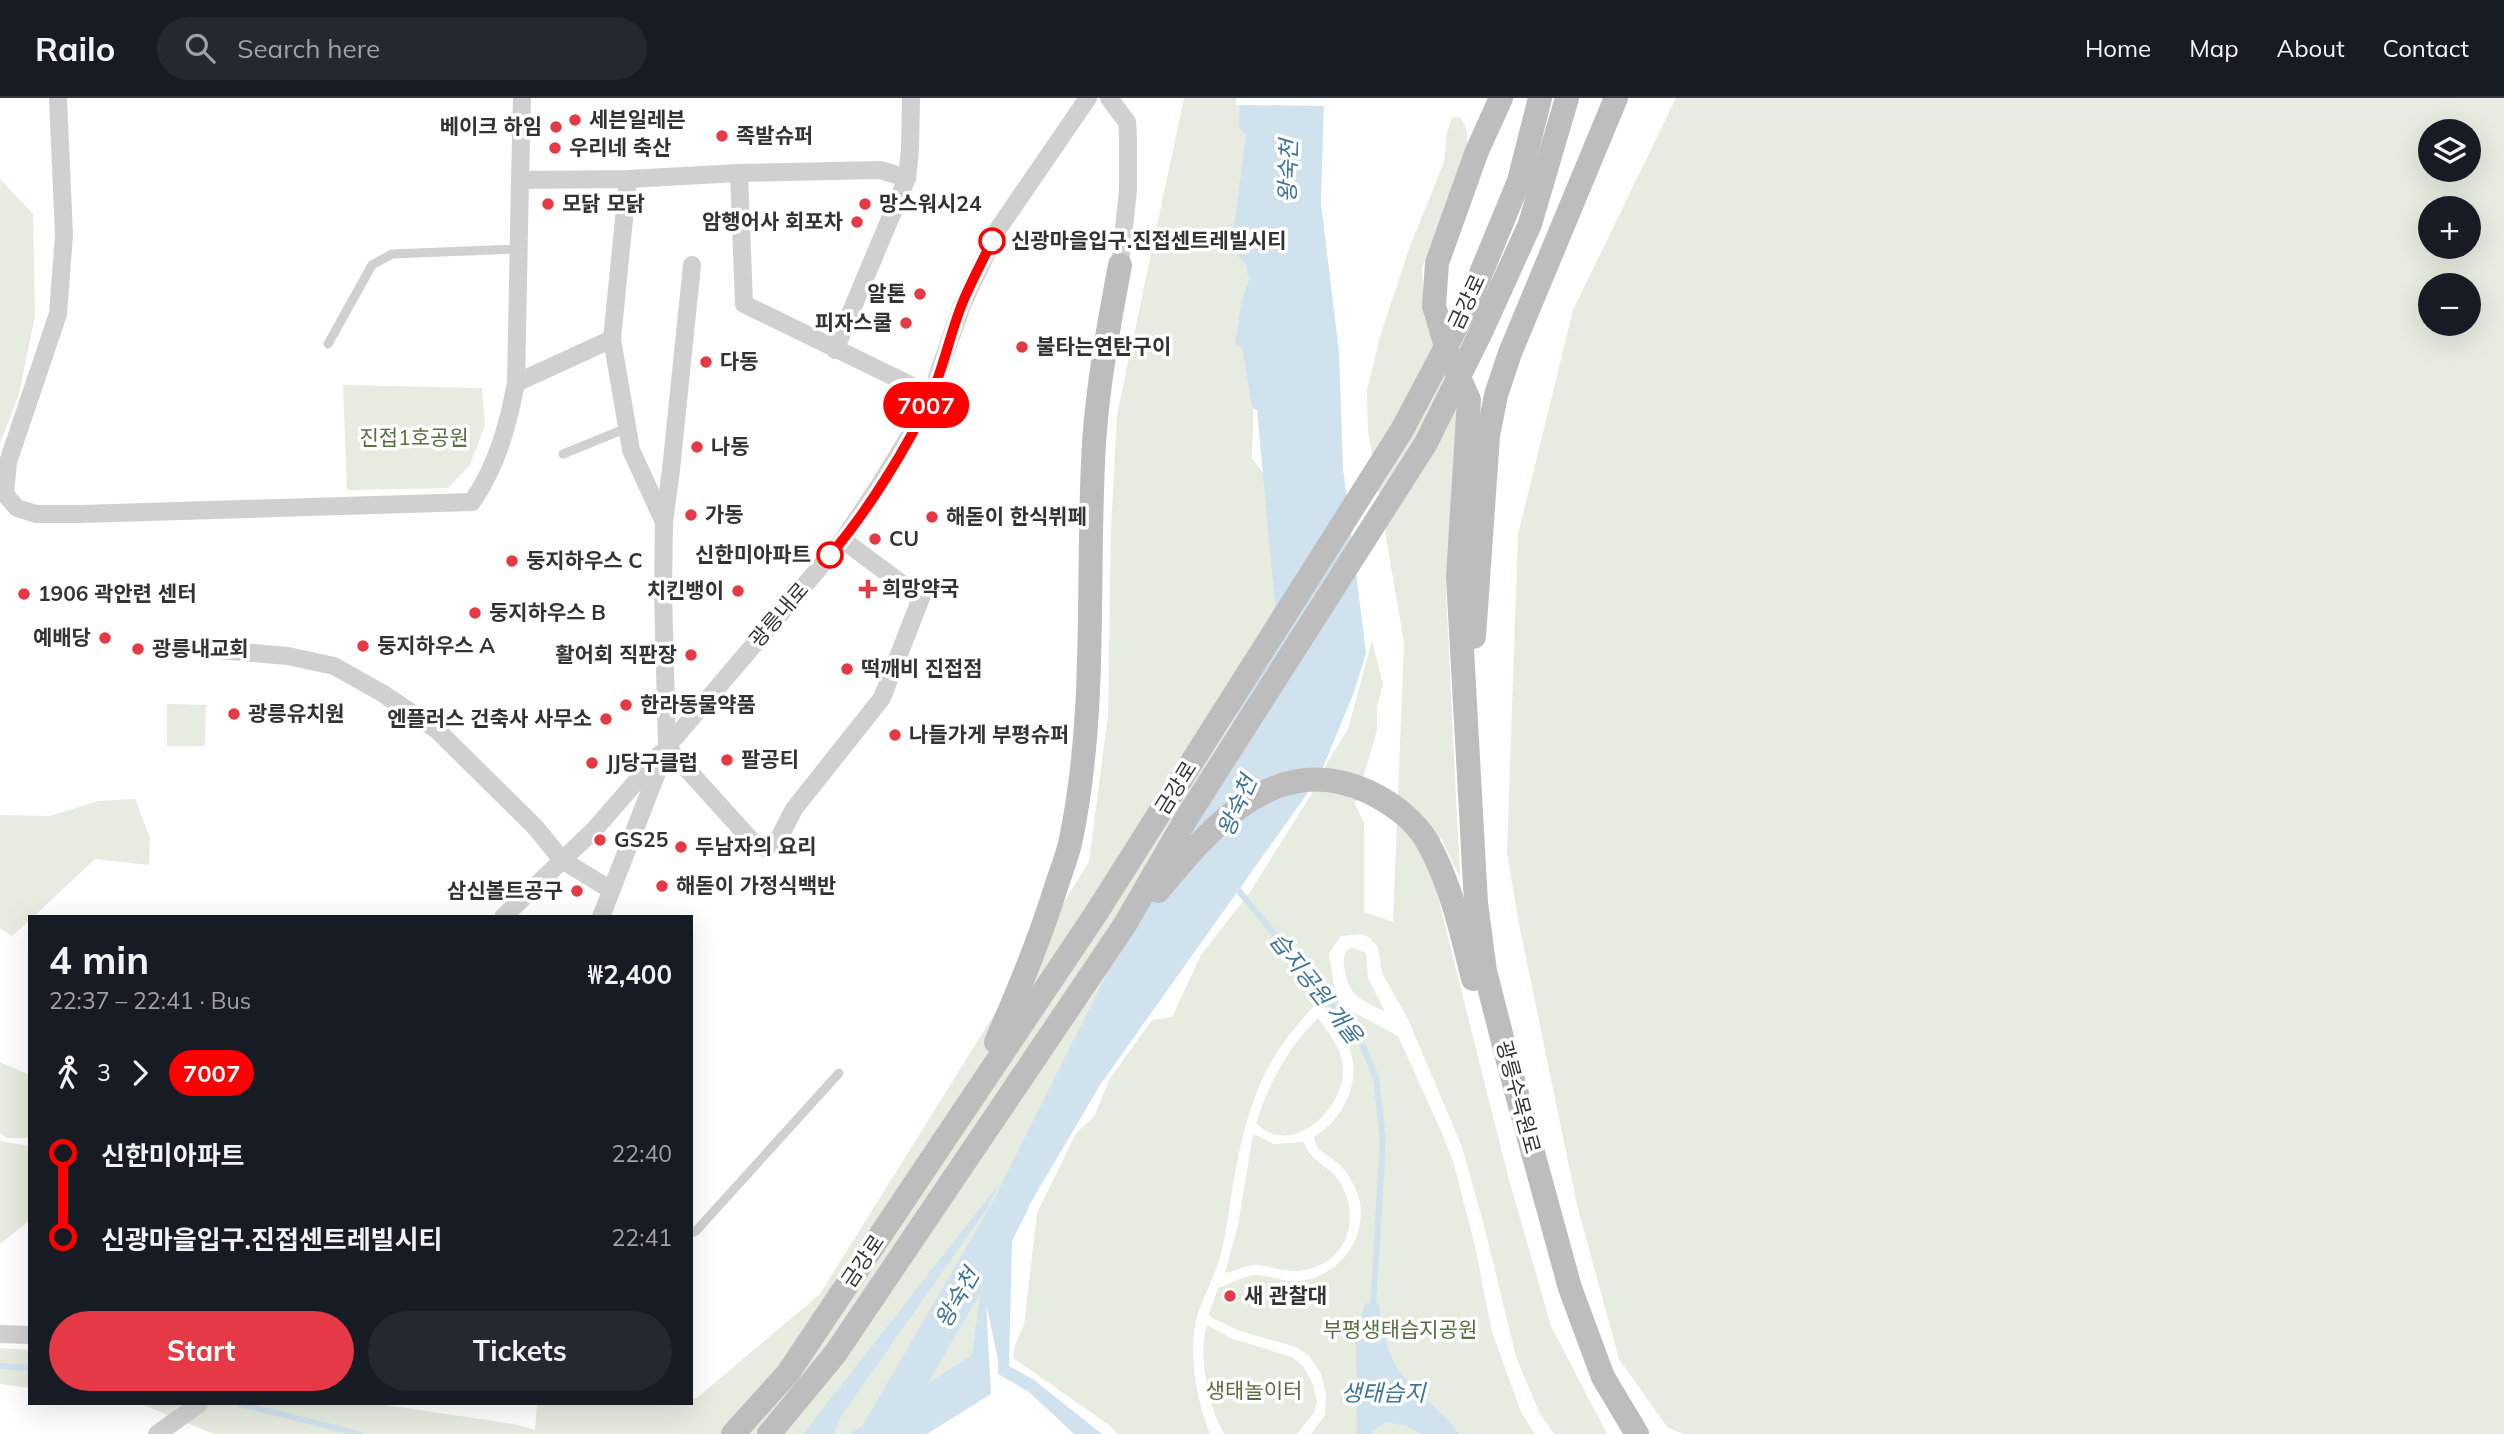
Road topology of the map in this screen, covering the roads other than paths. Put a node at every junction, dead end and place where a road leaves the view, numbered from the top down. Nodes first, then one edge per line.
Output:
1 (58, 98) edge
2 (522, 98) edge
3 (911, 98) edge
4 (1088, 98) edge
5 (1109, 98) edge
6 (1500, 98) edge
7 (1616, 98) edge
8 (1539, 102) edge
9 (1565, 105) edge
10 (740, 173) junction
11 (907, 178) junction
12 (628, 179) junction
13 (520, 180) junction
14 (519, 249) junction
15 (692, 265) dead end
16 (1120, 265) joint
17 (612, 339) junction
18 (328, 344) dead end
19 (835, 350) junction
20 (516, 383) junction
21 (931, 395) junction
22 (627, 428) junction
23 (563, 454) dead end
24 (663, 522) junction
25 (843, 540) junction
26 (206, 649) dead end
27 (1466, 743) junction
28 (667, 747) junction
29 (562, 860) junction
30 (611, 890) junction
31 (505, 915) edge
32 (602, 915) edge
33 (1124, 926) junction
34 (839, 1073) dead end
35 (966, 1107) junction
36 (693, 1232) edge
37 (1564, 1265) junction
38 (0, 1334) edge
39 (28, 1335) edge
40 (198, 1405) edge
41 (157, 1434) edge
42 (733, 1434) edge
43 (769, 1434) edge
44 (1637, 1434) edge

1 - 20 street
2 - 13 street
3 - 11 street
4 - 21 street, 광릉내로
5 - 16 street
6 - 27 main road
7 - 27 main road
8 - 35 main road, 금강로
9 - 33 main road, 금강로
10 - 11 street
10 - 12 street
10 - 19 street
11 - 19 street
12 - 13 street
12 - 17 street
13 - 14 street
14 - 18 lane
14 - 20 street
15 - 24 street
16 - 35 main road
17 - 20 street
17 - 22 street
19 - 21 street
21 - 25 street, 광릉내로
22 - 23 lane
22 - 24 street
24 - 28 street
25 - 28 street, 광릉내로
25 - 28 street
26 - 29 street
27 - 37 main road, 광릉수목원로
28 - 29 street
28 - 30 street, 광릉내로
29 - 30 street
29 - 31 street
30 - 32 street, 광릉내로
33 - 37 main road
33 - 43 main road, 금강로
34 - 36 lane
35 - 42 main road, 금강로
37 - 44 main road, 광릉수목원로
38 - 39 street
40 - 41 street

